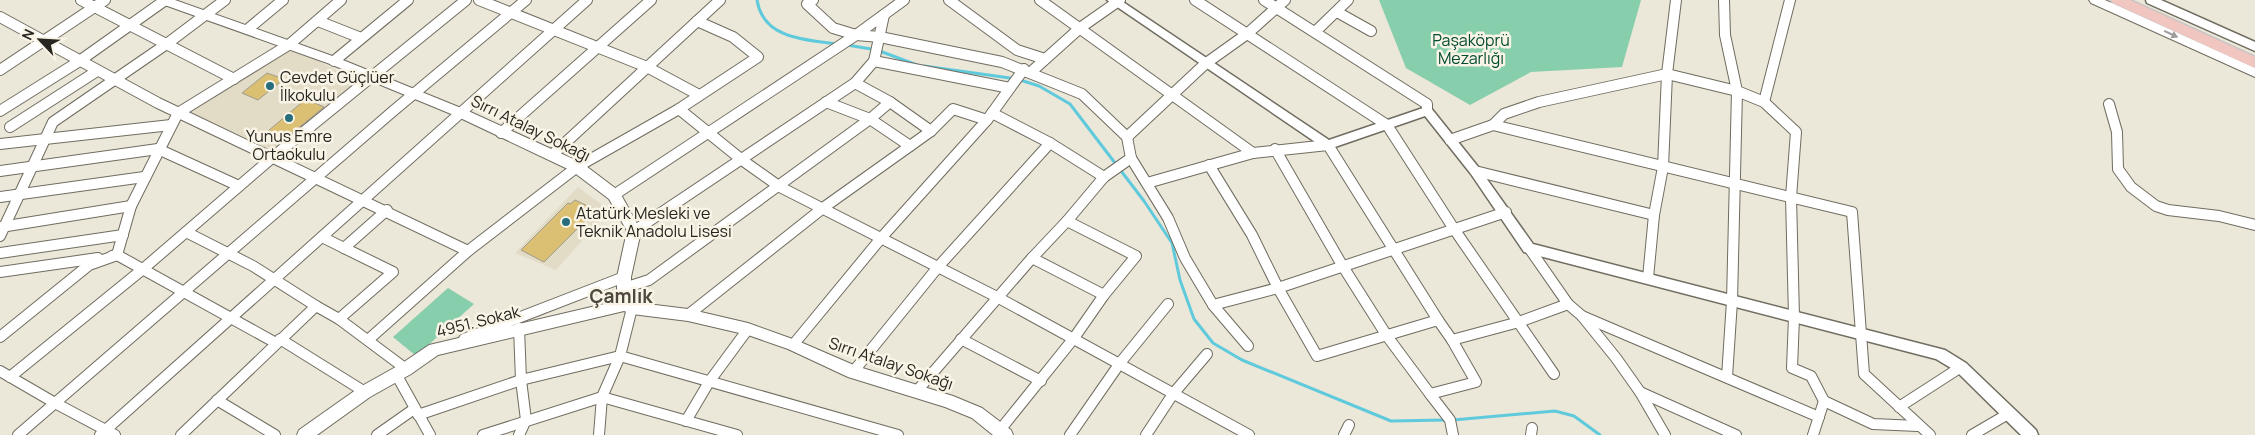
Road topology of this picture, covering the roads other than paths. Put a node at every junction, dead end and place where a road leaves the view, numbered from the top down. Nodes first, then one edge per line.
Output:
1 (82, 0) edge
2 (105, 0) edge
3 (164, 0) edge
4 (225, 0) edge
5 (283, 0) edge
6 (341, 0) edge
7 (408, 0) edge
8 (466, 0) edge
9 (480, 0) edge
10 (526, 0) edge
11 (588, 0) edge
12 (651, 0) edge
13 (720, 0) edge
14 (904, 0) edge
15 (949, 0) edge
16 (1040, 0) edge
17 (1195, 0) edge
18 (1264, 0) edge
19 (1285, 0) edge
20 (1348, 0) edge
21 (1676, 0) edge
22 (1724, 0) edge
23 (1790, 0) edge
24 (2095, 0) edge
25 (2118, 0) edge
26 (2138, 0) edge
27 (2151, 0) edge
28 (808, 1) edge
29 (1116, 1) edge
30 (95, 7) junction
31 (1277, 8) junction
32 (512, 12) junction
33 (1337, 12) junction
34 (206, 15) junction
35 (884, 15) junction
36 (0, 17) edge
37 (318, 21) junction
38 (697, 21) junction
39 (130, 24) junction
40 (1080, 28) junction
41 (248, 29) junction
42 (554, 30) junction
43 (1316, 31) junction
44 (1371, 31) dead end
45 (1247, 34) junction
46 (856, 35) junction
47 (880, 37) junction
48 (361, 38) junction
49 (43, 41) junction
50 (168, 43) junction
51 (290, 44) junction
52 (599, 47) junction
53 (2255, 47) edge
54 (2255, 54) edge
55 (1045, 59) junction
56 (334, 61) junction
57 (874, 61) junction
58 (78, 62) junction
59 (1205, 64) junction
60 (2255, 64) edge
61 (647, 66) junction
62 (0, 70) edge
63 (1028, 70) junction
64 (98, 71) junction
65 (2255, 73) edge
66 (1667, 74) junction
67 (372, 77) junction
68 (234, 79) junction
69 (115, 80) junction
70 (855, 83) junction
71 (1010, 88) junction
72 (1737, 91) junction
73 (414, 93) junction
74 (1171, 94) junction
75 (699, 95) junction
76 (826, 102) junction
77 (890, 102) junction
78 (1764, 102) junction
79 (2109, 104) dead end
80 (679, 109) junction
81 (0, 110) edge
82 (1427, 111) junction
83 (178, 113) junction
84 (461, 113) junction
85 (990, 116) junction
86 (870, 119) junction
87 (171, 125) junction
88 (1493, 125) junction
89 (1386, 126) junction
90 (10, 127) dead end
91 (931, 132) junction
92 (708, 133) junction
93 (501, 134) junction
94 (1126, 137) junction
95 (45, 138) junction
96 (1450, 140) junction
97 (1050, 143) junction
98 (0, 144) edge
99 (1328, 145) junction
100 (910, 146) junction
101 (158, 149) junction
102 (1275, 149) junction
103 (1253, 153) junction
104 (552, 155) junction
105 (273, 157) junction
106 (1131, 158) junction
107 (742, 160) junction
108 (33, 165) junction
109 (1210, 165) junction
110 (577, 167) junction
111 (1663, 167) junction
112 (0, 170) edge
113 (1475, 171) junction
114 (144, 176) junction
115 (316, 177) junction
116 (1104, 177) junction
117 (1735, 183) junction
118 (1148, 184) junction
119 (239, 186) junction
120 (780, 187) junction
121 (18, 194) junction
122 (614, 195) junction
123 (0, 197) edge
124 (1791, 197) junction
125 (364, 200) junction
126 (132, 206) junction
127 (823, 208) junction
128 (387, 210) junction
129 (1506, 212) junction
130 (1654, 215) junction
131 (1068, 221) junction
132 (2255, 225) edge
133 (2, 227) edge
134 (1454, 229) junction
135 (634, 230) junction
136 (186, 232) junction
137 (123, 235) junction
138 (0, 236) edge
139 (322, 237) junction
140 (882, 238) junction
141 (344, 248) junction
142 (1529, 248) junction
143 (1394, 249) junction
144 (468, 251) junction
145 (228, 252) junction
146 (0, 253) edge
147 (117, 255) junction
148 (1032, 258) junction
149 (1342, 265) junction
150 (938, 267) junction
151 (143, 269) junction
152 (0, 272) edge
153 (1648, 278) junction
154 (277, 279) junction
155 (624, 283) junction
156 (1278, 288) junction
157 (185, 292) junction
158 (1104, 295) junction
159 (997, 297) junction
160 (1732, 301) junction
161 (1168, 304) dead end
162 (1568, 304) junction
163 (1213, 305) junction
164 (316, 306) junction
165 (628, 306) junction
166 (688, 315) junction
167 (1582, 316) junction
168 (1794, 317) junction
169 (232, 318) junction
170 (339, 319) junction
171 (1438, 320) junction
172 (1519, 322) junction
173 (519, 328) junction
174 (748, 329) junction
175 (1861, 333) junction
176 (1387, 336) junction
177 (0, 337) edge
178 (1074, 338) junction
179 (961, 339) junction
180 (368, 340) junction
181 (1452, 340) junction
182 (278, 341) junction
183 (793, 345) junction
184 (1248, 346) dead end
185 (434, 350) junction
186 (1208, 354) dead end
187 (620, 356) junction
188 (1120, 363) junction
189 (1961, 367) junction
190 (401, 372) junction
191 (853, 372) junction
192 (5, 374) edge
193 (1554, 374) dead end
194 (1727, 377) junction
195 (521, 380) junction
196 (1041, 381) junction
197 (709, 382) junction
198 (366, 392) junction
199 (916, 392) junction
200 (1640, 392) junction
201 (1173, 394) junction
202 (1430, 394) junction
203 (602, 397) junction
204 (217, 400) junction
205 (1824, 401) junction
206 (55, 403) junction
207 (1899, 407) junction
208 (416, 412) junction
209 (2008, 414) junction
210 (1819, 417) junction
211 (526, 420) junction
212 (686, 421) junction
213 (1918, 426) junction
214 (103, 432) edge
215 (1002, 432) edge
216 (879, 433) edge
217 (18, 435) edge
218 (115, 435) edge
219 (181, 435) edge
220 (275, 435) edge
221 (305, 435) edge
222 (377, 435) edge
223 (430, 435) edge
224 (483, 435) edge
225 (519, 435) edge
226 (599, 435) edge
227 (737, 435) edge
228 (898, 435) edge
229 (1070, 435) edge
230 (1146, 435) edge
231 (1249, 435) edge
232 (1453, 435) edge
233 (1665, 435) edge
234 (1736, 435) edge
235 (1813, 435) edge
236 (1930, 435) edge
237 (1972, 435) edge
238 (2031, 435) edge

1 - 30 street
2 - 30 street
3 - 34 main road, Sırrı Atalay Sokağı
3 - 39 street
4 - 34 street
5 - 41 street
6 - 37 street
7 - 48 street
8 - 67 street
9 - 32 street
10 - 32 street
11 - 42 street
12 - 52 street
13 - 38 street
14 - 35 street
15 - 55 street
16 - 40 street
17 - 45 street
18 - 31 street
19 - 31 street
20 - 33 street
21 - 66 street
22 - 72 street
23 - 78 street
24 -> 65 main road
25 - 60 highway
26 - 54 highway
27 - 53 street
28 - 46 street
29 - 40 street
29 - 59 street
30 - 39 street
30 - 49 street
31 - 43 street
31 - 45 street
32 - 42 street
32 - 73 street
33 - 43 street
33 - 44 street
34 - 41 main road, Sırrı Atalay Sokağı
34 - 50 street
35 - 46 street
35 - 47 street
36 - 49 street
37 - 48 street
37 - 51 street
38 - 61 street
38 - 75 street
39 - 50 street
39 - 58 street
40 - 55 street
40 - 74 street
41 - 51 main road, Sırrı Atalay Sokağı
42 - 52 street
42 - 84 street
43 - 82 street
45 - 59 street
45 - 89 street
46 - 47 street
46 - 92 street
47 - 57 street
47 - 63 street
48 - 56 street
49 - 58 street
49 - 62 street
50 - 68 street
50 - 69 street
51 - 56 main road, Sırrı Atalay Sokağı
51 - 68 street
52 - 61 street
52 - 93 street
55 - 63 street
56 - 67 main road, Sırrı Atalay Sokağı
57 - 70 street
57 - 71 street
58 - 64 street
58 - 81 street
59 - 74 street
59 - 99 street
61 - 75 street
61 - 104 street
63 - 71 street
63 - 94 street
64 - 69 street
64 - 90 street
66 - 72 street
66 - 88 street
66 - 111 street
67 - 73 main road, Sırrı Atalay Sokağı
67 - 105 street
68 - 83 street
69 - 83 street
69 - 95 street
70 - 76 street
70 - 77 street
71 - 85 street
72 - 78 street
72 - 117 street
73 - 84 main road, Sırrı Atalay Sokağı
73 - 115 street
74 - 94 street
74 - 103 street
75 - 80 street
76 - 86 street
76 - 107 street
77 - 86 street
77 - 91 street
78 - 124 street
79 - 132 street
80 - 92 street
80 - 110 street
82 - 89 street
82 - 96 street
83 - 87 street
83 - 105 street
84 - 93 main road, Sırrı Atalay Sokağı
84 - 125 street
85 - 91 street
85 - 97 street
85 - 140 street
86 - 100 street
86 - 120 street
87 - 95 street
87 - 101 street
88 - 96 street
88 - 111 street
89 - 99 street
89 - 134 street
91 - 100 street
92 - 107 street
92 - 122 street
93 - 104 main road, Sırrı Atalay Sokağı
94 - 106 street
95 - 98 street
95 - 108 street
96 - 113 street
97 - 116 street
97 - 150 street
99 - 102 street
99 - 143 street
100 - 127 street
101 - 108 street
101 - 114 street
101 - 119 street
102 - 103 street
102 - 149 street
103 - 109 street
104 - 110 main road, Sırrı Atalay Sokağı
105 - 115 street
105 - 119 street
106 - 116 street
106 - 118 street
107 - 120 street
107 - 135 street
108 - 112 street
108 - 121 street
109 - 118 street
109 - 156 street
110 - 122 main road, Sırrı Atalay Sokağı
110 - 144 street
111 - 117 street
111 - 130 street
113 - 129 street
113 - 130 street
114 - 121 street
114 - 126 street
115 - 125 street
115 - 145 street
116 - 131 street
117 - 124 street
117 - 160 street
118 - 163 street
119 - 136 street
120 - 127 street
120 - 155 street
121 - 123 street
121 - 133 street
122 - 135 main road, Sırrı Atalay Sokağı
124 - 168 street
124 - 175 street
125 - 128 street
125 - 139 street
126 - 133 street
126 - 137 street
127 - 140 street
127 - 166 street
128 - 141 street
128 - 144 street
129 - 134 street
129 - 142 street
130 - 153 street
131 - 148 street
131 - 158 street
133 - 138 street
134 - 143 street
134 - 172 street
135 - 155 main road
136 - 145 street
136 - 151 street
137 - 146 street
137 - 147 street
139 - 141 street
139 - 154 street
140 - 150 street
140 - 183 street
141 - 170 street
142 - 153 street
142 - 162 street
143 - 149 street
143 - 171 street
144 - 180 street
145 - 154 street
145 - 157 street
147 - 151 street
147 - 152 street
147 - 177 street
148 - 158 street
148 - 159 street
149 - 156 street
149 - 176 street
150 - 159 street
150 - 191 street
151 - 157 street
151 - 192 street
153 - 160 street
154 - 164 street
154 - 169 street
155 - 165 main road
155 - 185 street
156 - 163 street
156 - 176 street
157 - 169 street
157 - 206 street
158 - 178 street
159 - 178 street
159 - 179 street
160 - 168 street
160 - 194 street
161 - 188 street
162 - 167 street
162 - 172 street
163 - 184 street
164 - 170 street
164 - 182 street
165 - 166 main road, Sırrı Atalay Sokağı
165 - 173 main road, 4951. Sokak
165 - 187 street
166 - 174 main road, Sırrı Atalay Sokağı
167 - 194 street
167 - 200 street
168 - 175 street
168 - 205 street
169 - 182 street
169 - 214 street
170 - 180 street
171 - 176 street
171 - 181 street
172 - 181 street
172 - 193 street
173 - 185 main road, 4951. Sokak
173 - 195 street
174 - 183 main road, Sırrı Atalay Sokağı
174 - 197 street
175 - 189 street
175 - 207 street
176 - 202 street
178 - 188 street
178 - 196 street
179 - 196 street
179 - 199 street
180 - 190 street
181 - 202 street
182 - 198 street
182 - 204 street
183 - 191 main road, Sırrı Atalay Sokağı
185 - 190 main road, 4951. Sokak
186 - 201 street
187 - 195 street
187 - 197 street
187 - 203 street
188 - 201 street
188 - 229 street
189 - 207 street
189 - 209 street
190 - 198 main road, 4951. Sokak
190 - 208 street
191 - 199 main road, Sırrı Atalay Sokağı
192 - 206 street
194 - 210 street
195 - 208 street
195 - 211 street
196 - 215 street
197 - 212 street
197 - 216 street
198 - 221 main road, 4951. Sokak
199 - 215 main road, Sırrı Atalay Sokağı
200 - 233 street
200 - 234 street
201 - 230 street
201 - 231 street
202 - 232 street
203 - 211 street
203 - 212 street
203 - 226 street
204 - 219 street
204 - 220 street
205 - 210 street
205 - 213 street
206 - 214 street
206 - 217 street
207 - 213 street
208 - 222 street
208 - 223 street
209 - 237 street
209 - 238 street
210 - 235 street
211 - 224 street
211 - 225 street
212 - 227 street
213 - 236 street
214 - 218 street
216 - 228 street

